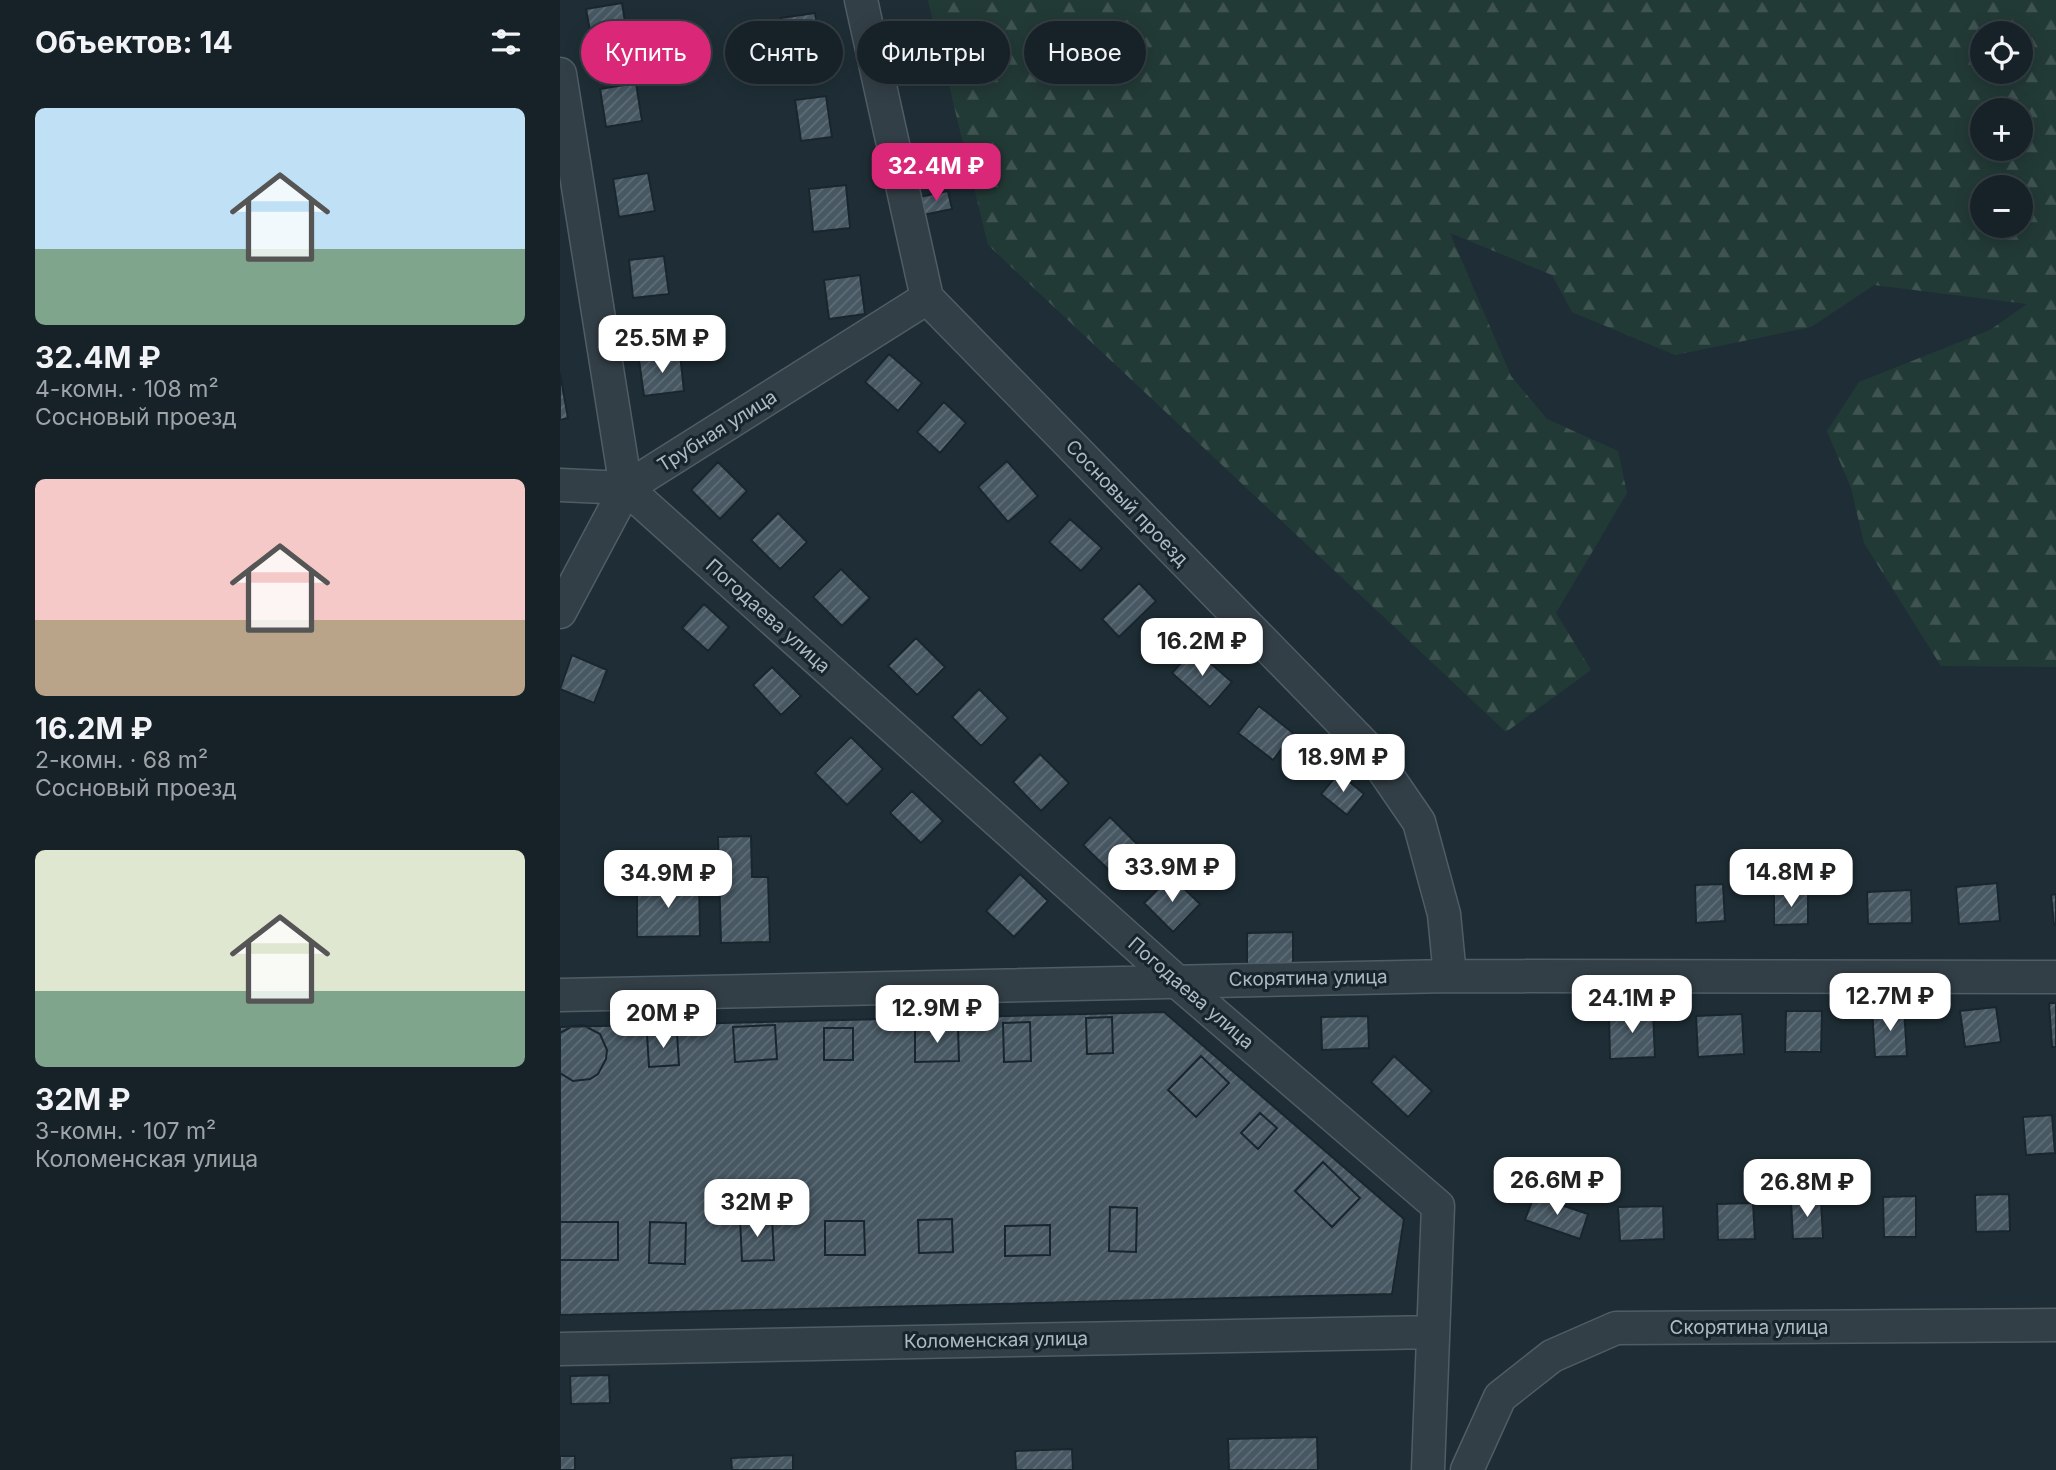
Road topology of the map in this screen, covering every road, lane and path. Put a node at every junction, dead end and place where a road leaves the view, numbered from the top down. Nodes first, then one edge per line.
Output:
1 (861, 0) edge
2 (560, 74) edge
3 (927, 298) junction
4 (560, 485) edge
5 (626, 488) junction
6 (560, 612) edge
7 (1450, 976) junction
8 (2056, 977) edge
9 (1175, 980) junction
10 (560, 995) edge
11 (2056, 1325) edge
12 (1433, 1332) junction
13 (560, 1349) edge
14 (1428, 1470) edge
15 (1467, 1470) edge

1 - 3 street
2 - 5 street
3 - 5 street, Трубная улица
3 - 7 street, Сосновый проезд
4 - 5 street
5 - 6 street, Трубная улица
5 - 9 street, Погодаева улица
7 - 8 street, Скорятина улица
7 - 9 street, Скорятина улица
9 - 10 street, Скорятина улица
9 - 12 street, Погодаева улица
11 - 15 street, Скорятина улица
12 - 13 street, Коломенская улица
12 - 14 street, Погодаева улица

